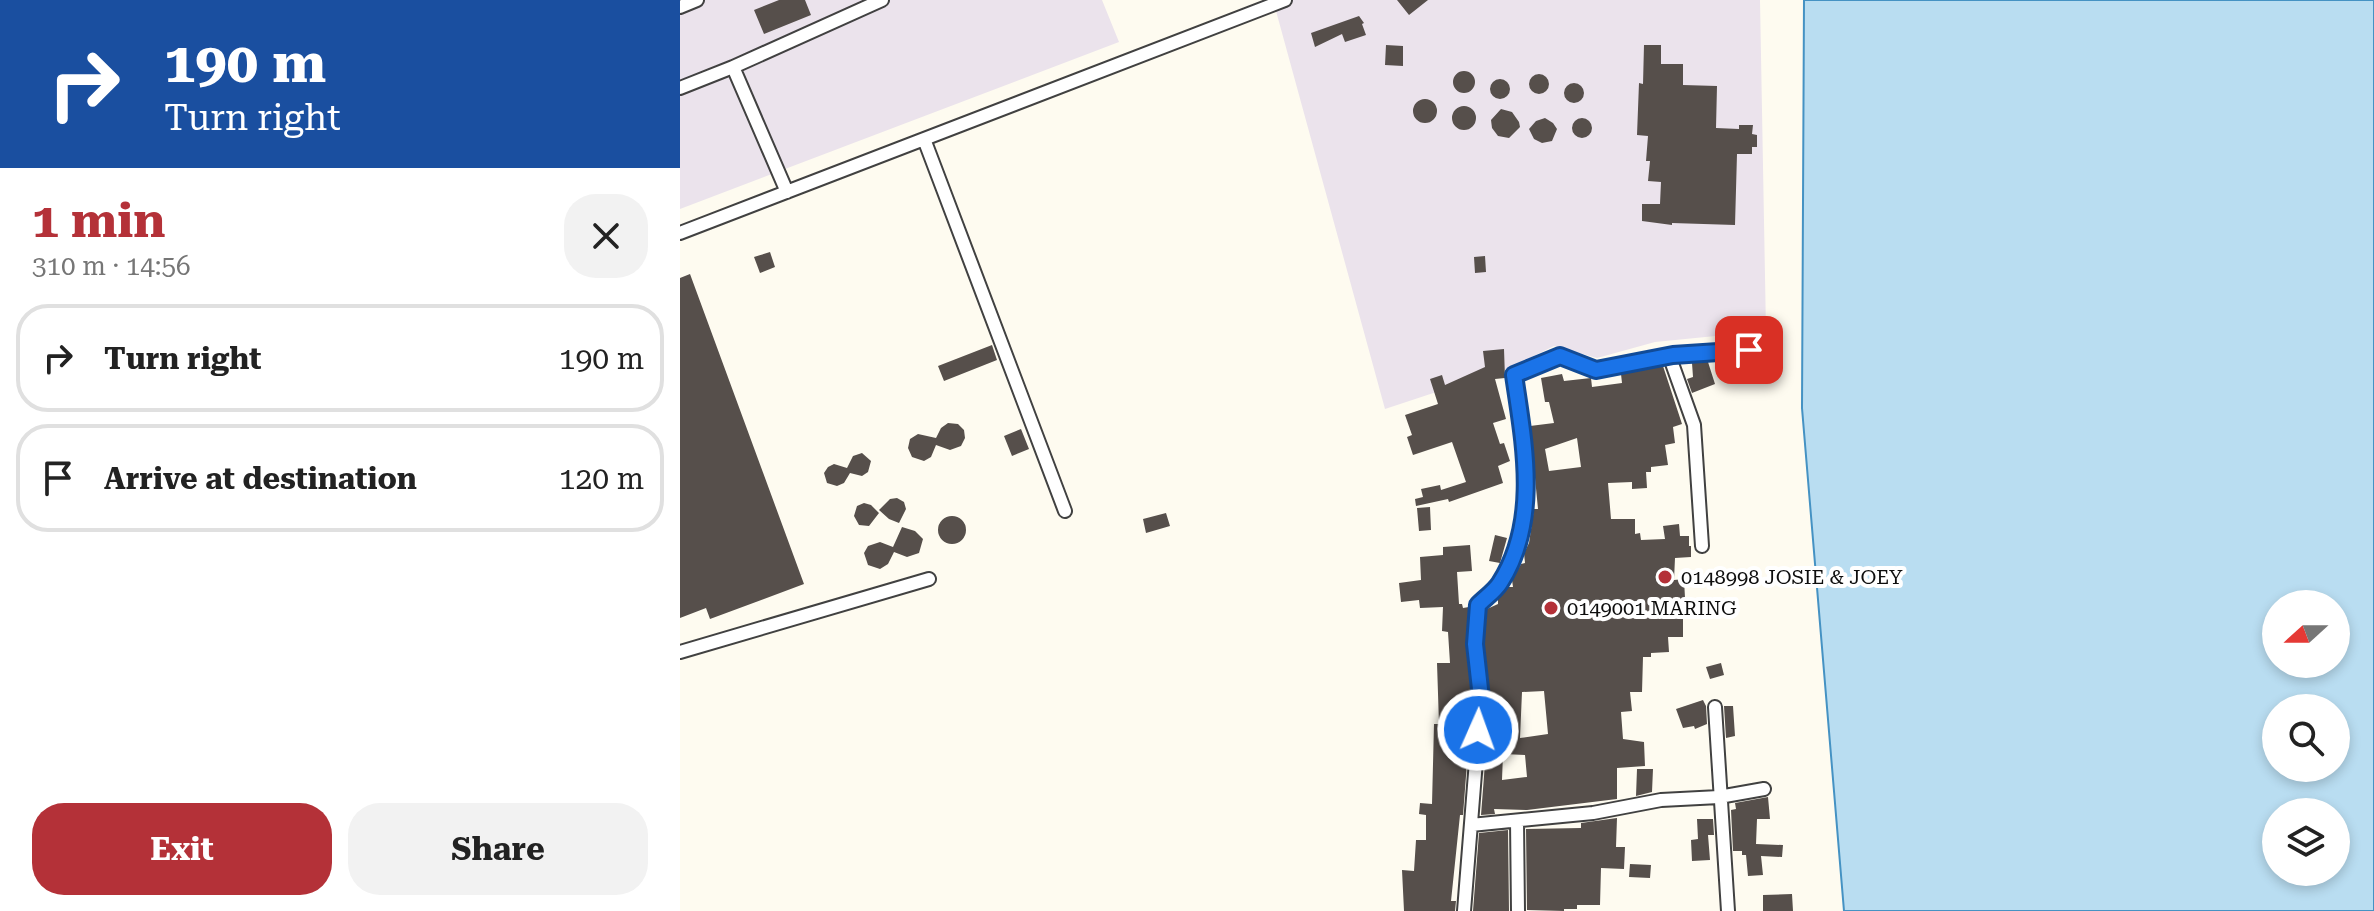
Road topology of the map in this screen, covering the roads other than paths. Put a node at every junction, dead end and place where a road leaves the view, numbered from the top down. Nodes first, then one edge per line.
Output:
1 (697, 0) edge
2 (882, 0) edge
3 (1285, 0) edge
4 (680, 7) edge
5 (733, 67) junction
6 (680, 88) edge
7 (924, 139) junction
8 (787, 192) junction
9 (680, 233) edge
10 (1749, 350) dead end
11 (1669, 355) junction
12 (1065, 511) dead end
13 (1702, 546) dead end
14 (929, 579) dead end
15 (680, 652) edge
16 (1715, 707) dead end
17 (1764, 789) dead end
18 (1719, 797) junction
19 (1517, 821) junction
20 (1471, 825) junction
21 (1464, 911) edge
22 (1518, 911) edge
23 (1728, 911) edge

1 - 4 street
2 - 5 street
3 - 7 street
5 - 6 street
5 - 8 street
7 - 8 street
7 - 12 street
8 - 9 street
10 - 11 street
11 - 13 street
11 - 20 street
14 - 15 street
16 - 18 street
17 - 18 street
18 - 19 street
18 - 23 street
19 - 20 street
19 - 22 street
20 - 21 street

